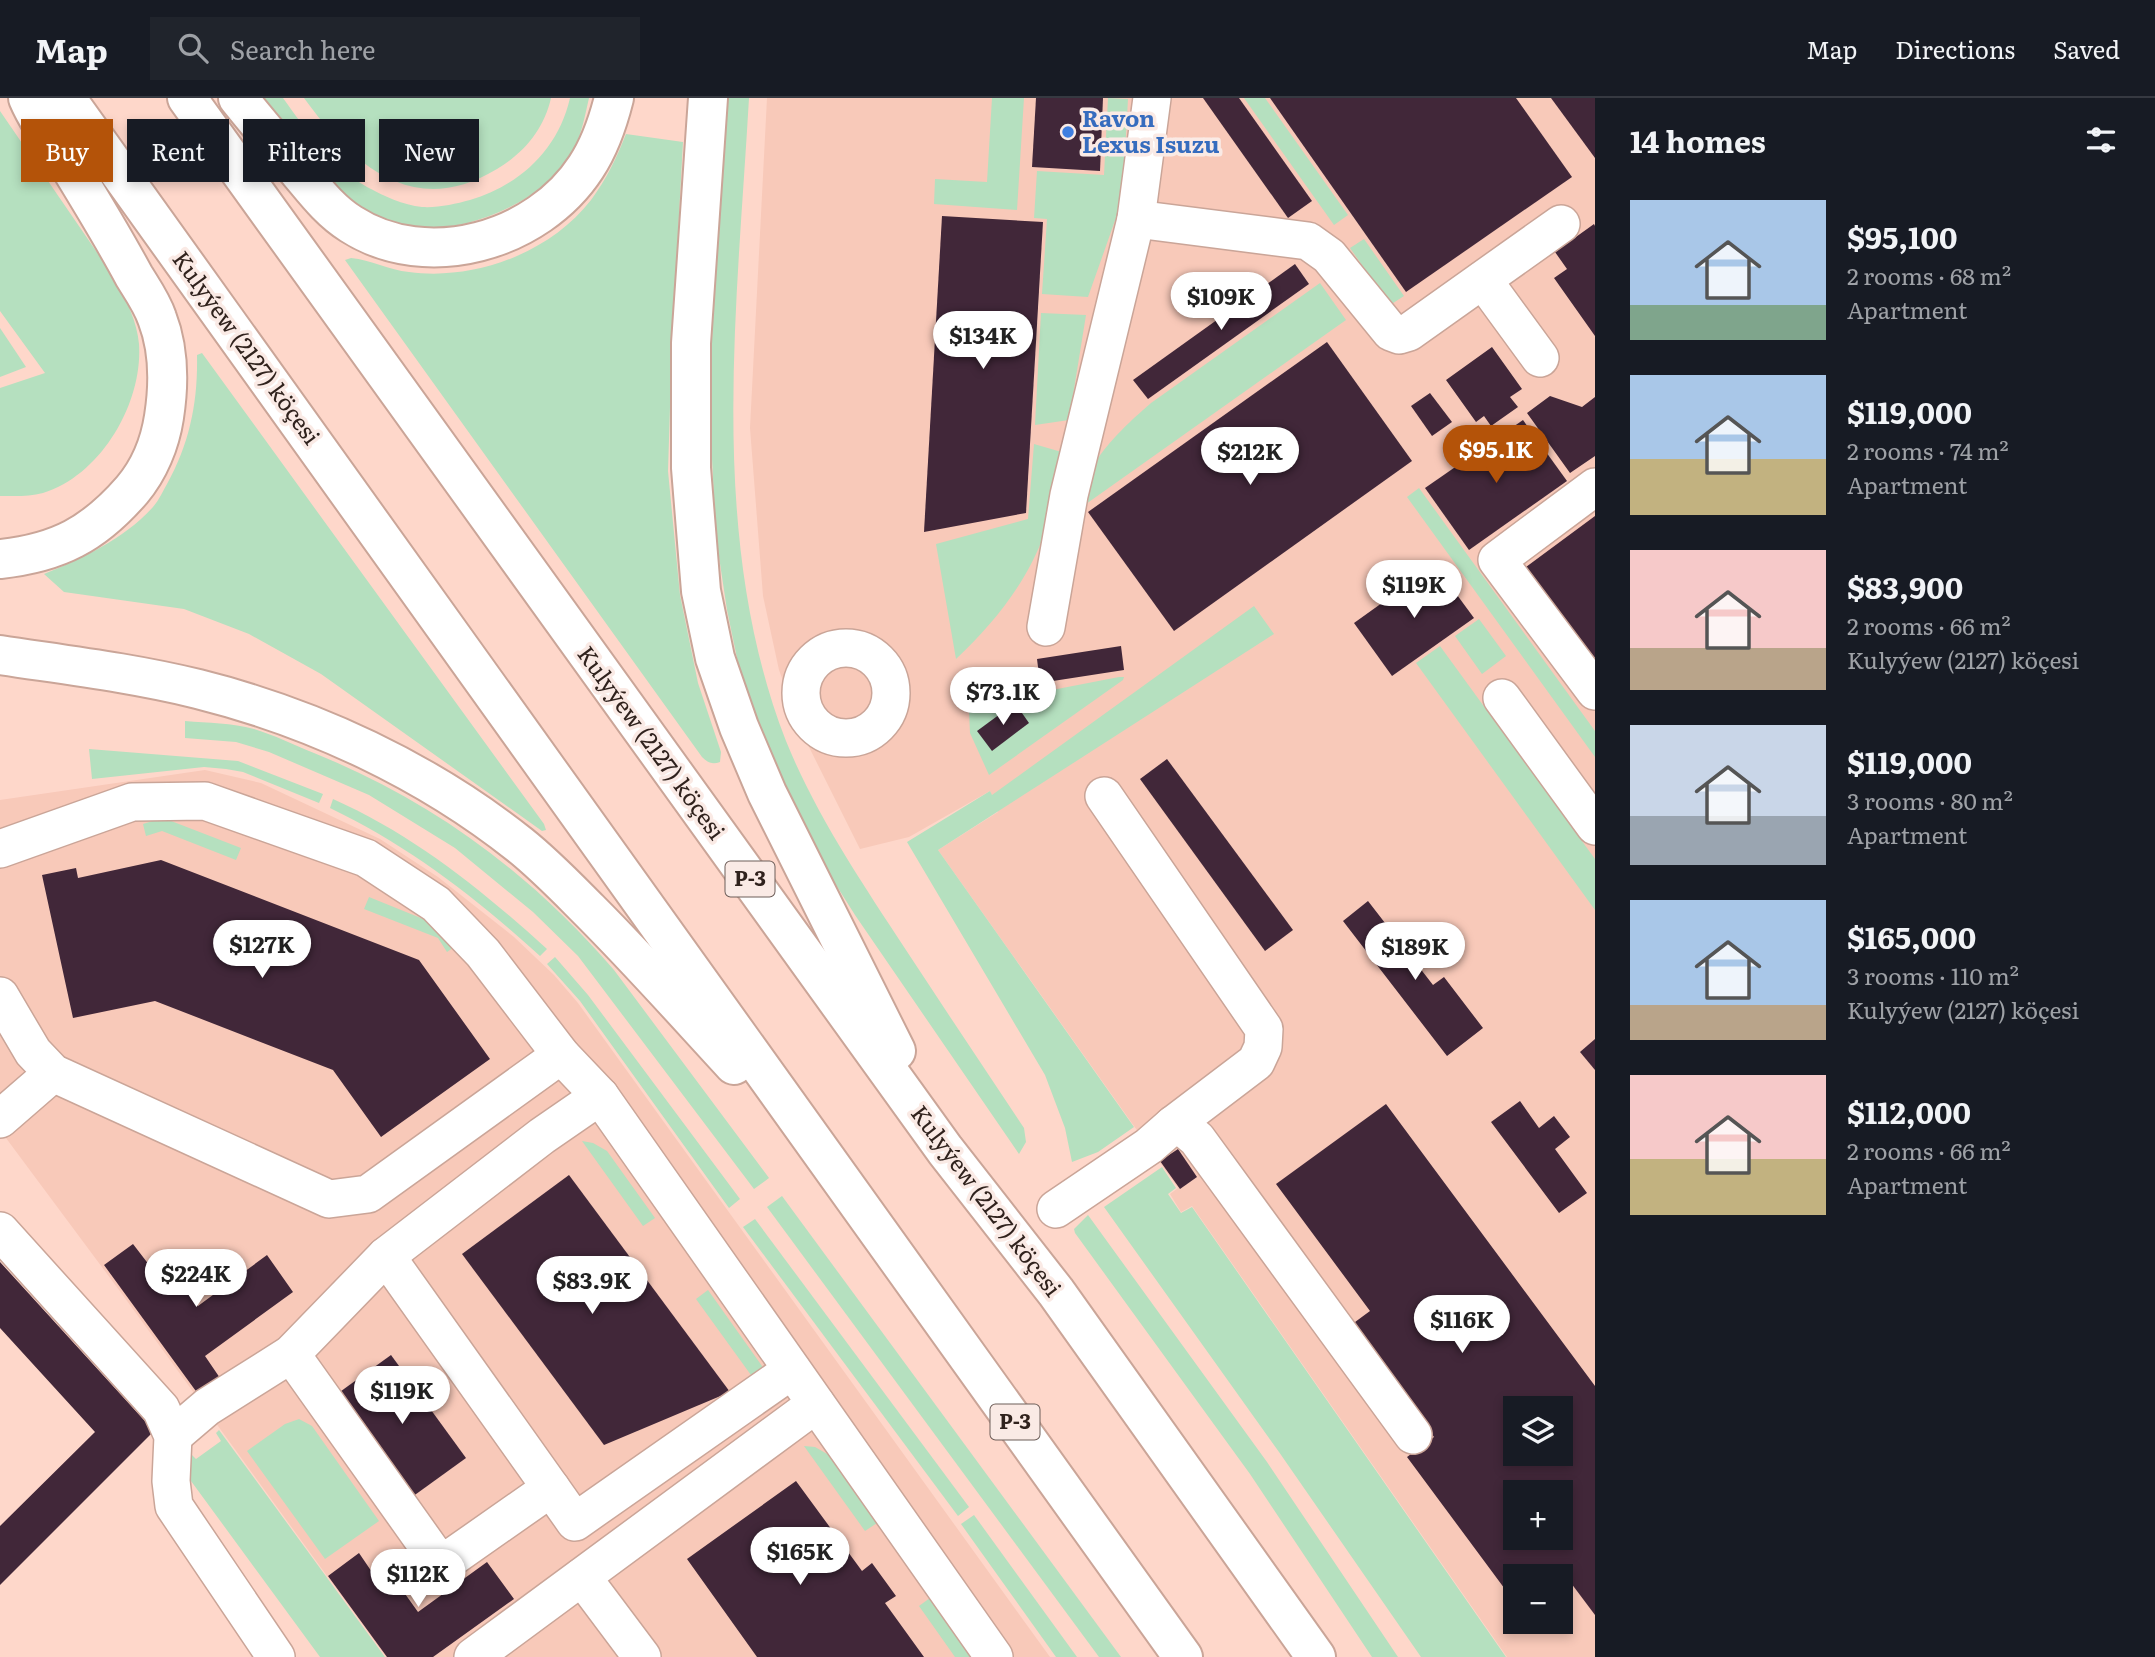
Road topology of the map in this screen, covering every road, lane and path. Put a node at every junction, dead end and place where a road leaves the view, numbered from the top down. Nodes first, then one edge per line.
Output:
1 (27, 98) edge
2 (66, 98) edge
3 (187, 98) edge
4 (238, 98) edge
5 (614, 98) edge
6 (708, 98) edge
7 (1152, 98) edge
8 (1136, 219) junction
9 (1561, 224) dead end
10 (1483, 280) junction
11 (1540, 358) dead end
12 (1595, 486) edge
13 (0, 559) edge
14 (1045, 626) dead end
15 (0, 655) edge
16 (1595, 691) edge
17 (1502, 698) dead end
18 (1104, 796) dead end
19 (1595, 825) edge
20 (0, 849) edge
21 (0, 996) edge
22 (561, 1055) junction
23 (53, 1073) junction
24 (600, 1096) junction
25 (0, 1119) edge
26 (1173, 1125) junction
27 (944, 1150) junction
28 (847, 1188) junction
29 (1056, 1209) dead end
30 (0, 1231) edge
31 (386, 1256) junction
32 (291, 1354) junction
33 (792, 1370) junction
34 (816, 1404) junction
35 (1413, 1435) dead end
36 (173, 1436) junction
37 (551, 1488) junction
38 (582, 1577) junction
39 (497, 1650) edge
40 (276, 1657) edge
41 (642, 1657) edge
42 (994, 1657) edge
43 (1184, 1657) edge
44 (1316, 1657) edge

1 - 13 highway
2 - 28 highway, Kulyýew (2127) köçesi / P-3
3 - 27 highway, Kulyýew (2127) köçesi / P-3
4 - 5 highway
6 - 27 highway
7 - 8 street
8 - 10 street
8 - 14 street
9 - 10 street
10 - 11 street
12 - 16 street
15 - 28 highway
17 - 19 street
18 - 26 street
20 - 22 street
21 - 23 street
22 - 23 street
22 - 24 street
23 - 25 street
24 - 31 street
24 - 33 street
26 - 29 street
26 - 35 street
27 - 44 highway, Kulyýew (2127) köçesi / P-3
28 - 43 highway, Kulyýew (2127) köçesi / P-3
30 - 36 street
31 - 32 street
31 - 37 street
32 - 36 street
32 - 37 street
33 - 34 street
33 - 37 street
34 - 38 street
34 - 42 street
36 - 40 street
38 - 39 street
38 - 41 street

